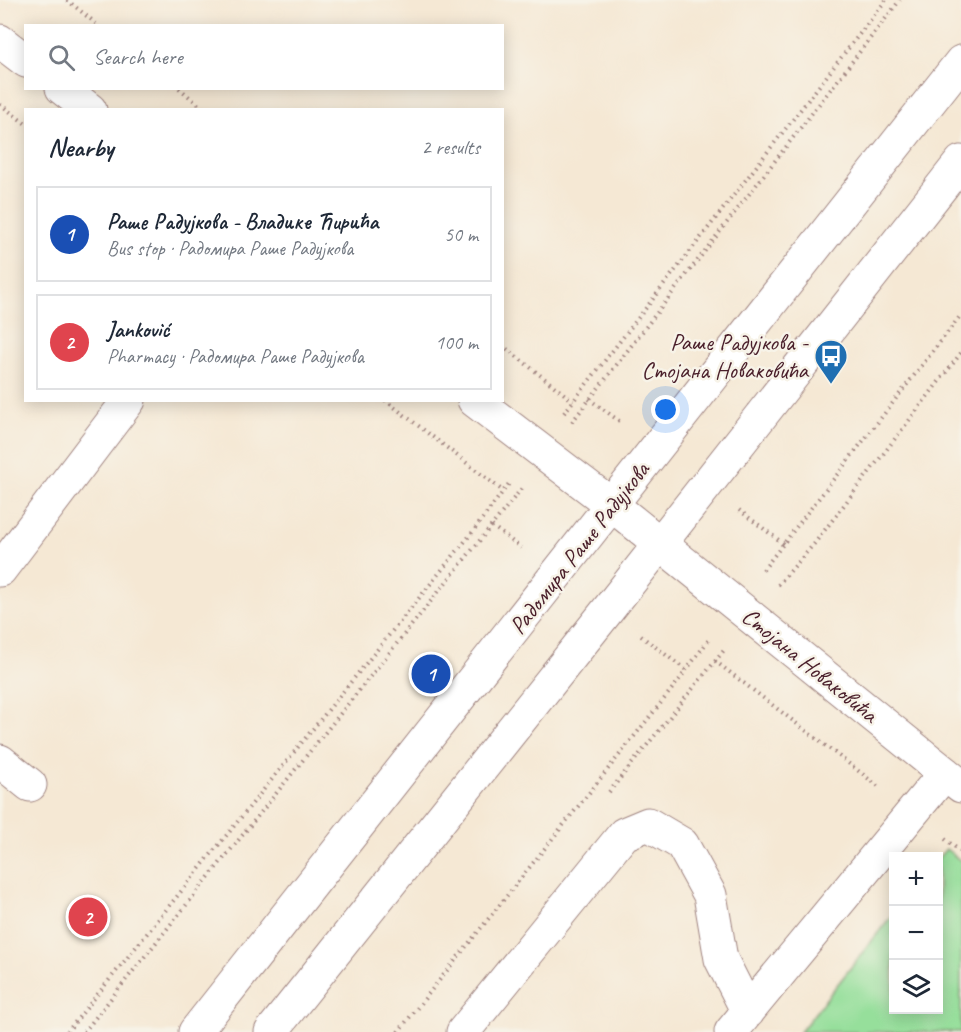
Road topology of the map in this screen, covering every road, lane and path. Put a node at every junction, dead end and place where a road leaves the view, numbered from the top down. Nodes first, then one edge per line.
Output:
1 (67, 0) edge
2 (886, 0) edge
3 (900, 0) edge
4 (97, 24) edge
5 (0, 41) edge
6 (24, 59) edge
7 (961, 62) edge
8 (65, 90) edge
9 (181, 90) edge
10 (0, 104) edge
11 (87, 108) edge
12 (203, 108) edge
13 (24, 122) edge
14 (961, 162) edge
15 (961, 315) edge
16 (504, 347) edge
17 (961, 353) edge
18 (573, 401) junction
19 (127, 402) edge
20 (388, 402) edge
21 (477, 402) edge
22 (542, 452) junction
23 (503, 491) junction
24 (612, 505) junction
25 (660, 544) junction
26 (0, 570) edge
27 (743, 611) junction
28 (715, 661) dead end
29 (0, 761) edge
30 (953, 779) edge
31 (30, 785) dead end
32 (911, 812) junction
33 (961, 852) edge
34 (739, 1022) edge
35 (67, 1032) edge
36 (84, 1032) edge
37 (195, 1032) edge
38 (271, 1032) edge
39 (398, 1032) edge
40 (464, 1032) edge

1 - 4 path
2 - 18 path
3 - 22 path
5 - 6 street
7 - 24 street, Радомира Раше Радујкова
8 - 11 street
9 - 12 path
10 - 13 path
14 - 25 street
15 - 27 path
16 - 18 path
17 - 27 path
18 - 22 path
19 - 26 street
20 - 23 path
21 - 22 street, Стојана Новаковића
22 - 23 path
22 - 24 street, Стојана Новаковића
22 - 36 path
23 - 35 path
24 - 25 street, Стојана Новаковића
24 - 37 street, Радомира Раше Радујкова
25 - 27 street, Стојана Новаковића
25 - 38 street
27 - 30 street, Стојана Новаковића
27 - 39 path
28 - 32 path
29 - 31 street
30 - 32 street
32 - 33 path
32 - 34 street
34 - 40 street

